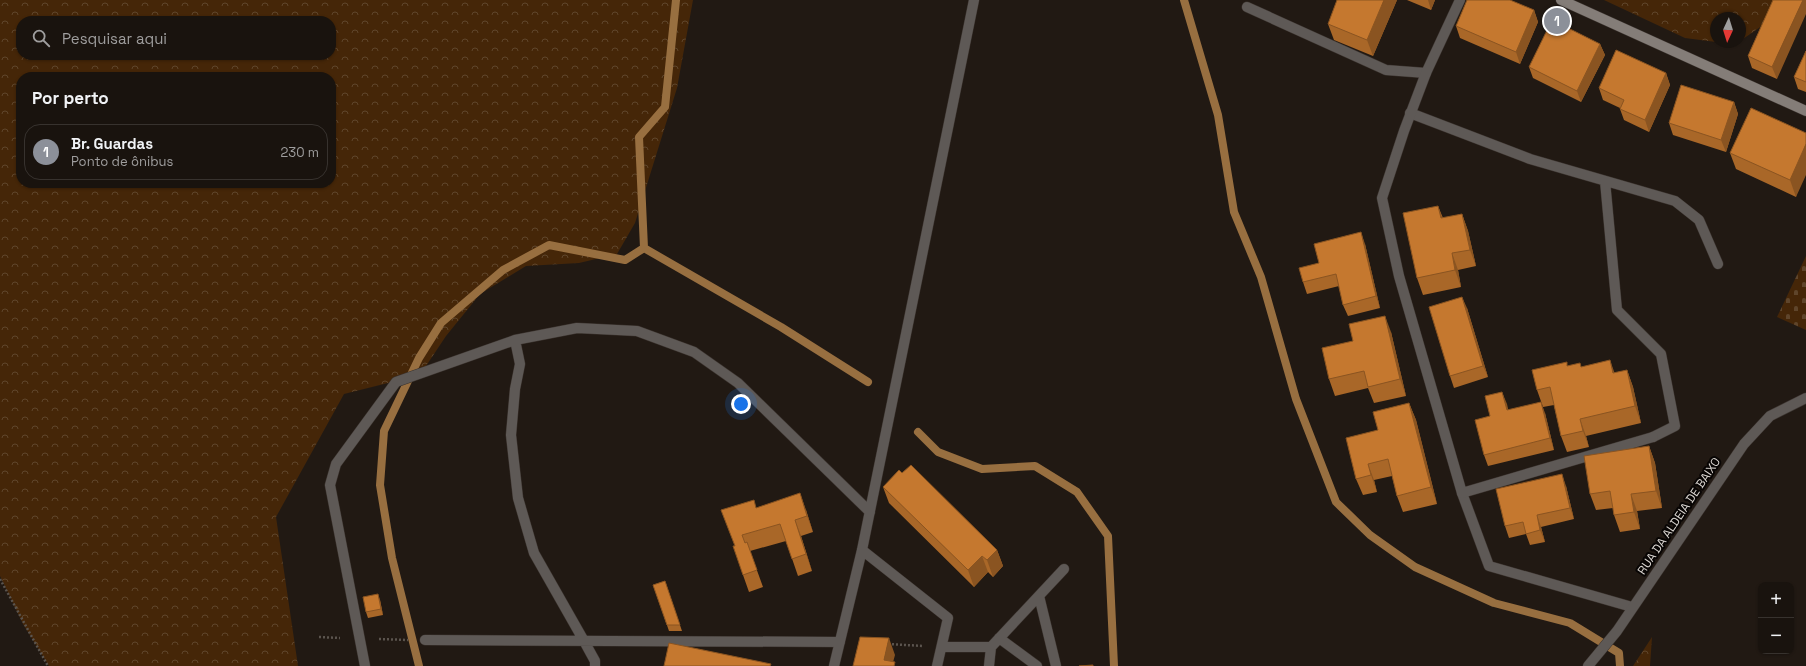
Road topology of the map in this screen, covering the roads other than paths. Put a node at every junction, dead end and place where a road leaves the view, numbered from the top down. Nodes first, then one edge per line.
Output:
1 (974, 0) edge
2 (1460, 0) edge
3 (1561, 0) edge
4 (1247, 7) dead end
5 (1426, 73) junction
6 (1806, 111) edge
7 (1410, 113) junction
8 (1605, 181) junction
9 (1718, 264) dead end
10 (515, 340) junction
11 (1806, 398) edge
12 (1462, 493) junction
13 (870, 512) junction
14 (862, 550) junction
15 (1064, 569) dead end
16 (1039, 596) junction
17 (1632, 607) junction
18 (999, 638) junction
19 (425, 640) dead end
20 (584, 641) junction
21 (840, 642) junction
22 (942, 647) junction
23 (991, 647) junction
24 (1591, 662) edge
25 (366, 666) edge
26 (595, 666) edge
27 (834, 666) edge
28 (937, 666) edge
29 (989, 666) edge
30 (1036, 666) edge
31 (1056, 666) edge

1 - 13 street
2 - 5 street
3 - 6 main road
4 - 5 street
5 - 7 street
7 - 8 street
7 - 12 street
8 - 9 street
8 - 12 street
10 - 13 street
10 - 20 street
10 - 25 street
11 - 17 street, RUA DA ALDEIA DE BAIXO
12 - 17 street
13 - 14 street
14 - 21 street
14 - 22 street
15 - 16 street
16 - 18 street
16 - 31 street
17 - 24 street, RUA DA ALDEIA DE BAIXO
18 - 23 street
18 - 30 street
19 - 20 street
20 - 21 street
20 - 26 street
21 - 27 street
22 - 23 street
22 - 28 street
23 - 29 street

